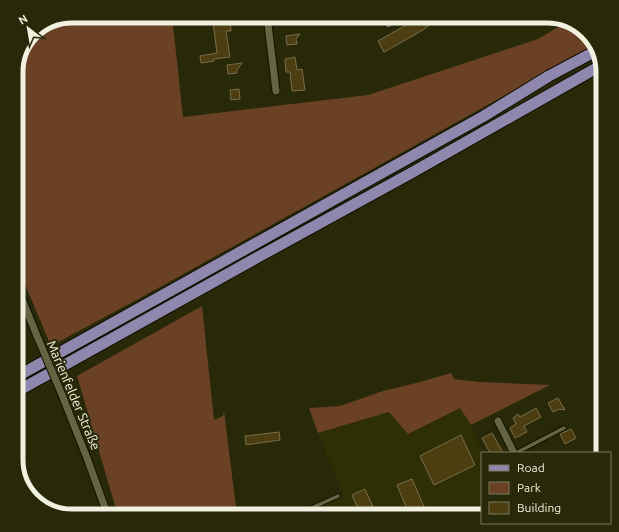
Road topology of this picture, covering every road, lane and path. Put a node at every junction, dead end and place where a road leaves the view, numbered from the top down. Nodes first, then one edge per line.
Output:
1 (267, 23) edge
2 (592, 53) edge
3 (596, 68) edge
4 (276, 91) dead end
5 (23, 301) edge
6 (23, 373) edge
7 (23, 388) edge
8 (498, 421) dead end
9 (564, 428) dead end
10 (514, 452) edge
11 (517, 452) edge
12 (338, 496) dead end
13 (106, 509) edge
14 (309, 509) edge

1 - 4 street
2 - 6 main road
3 - 7 main road
5 - 13 street, Marienfelder Straße, bridge
8 - 10 street
9 - 11 lane
12 - 14 lane

